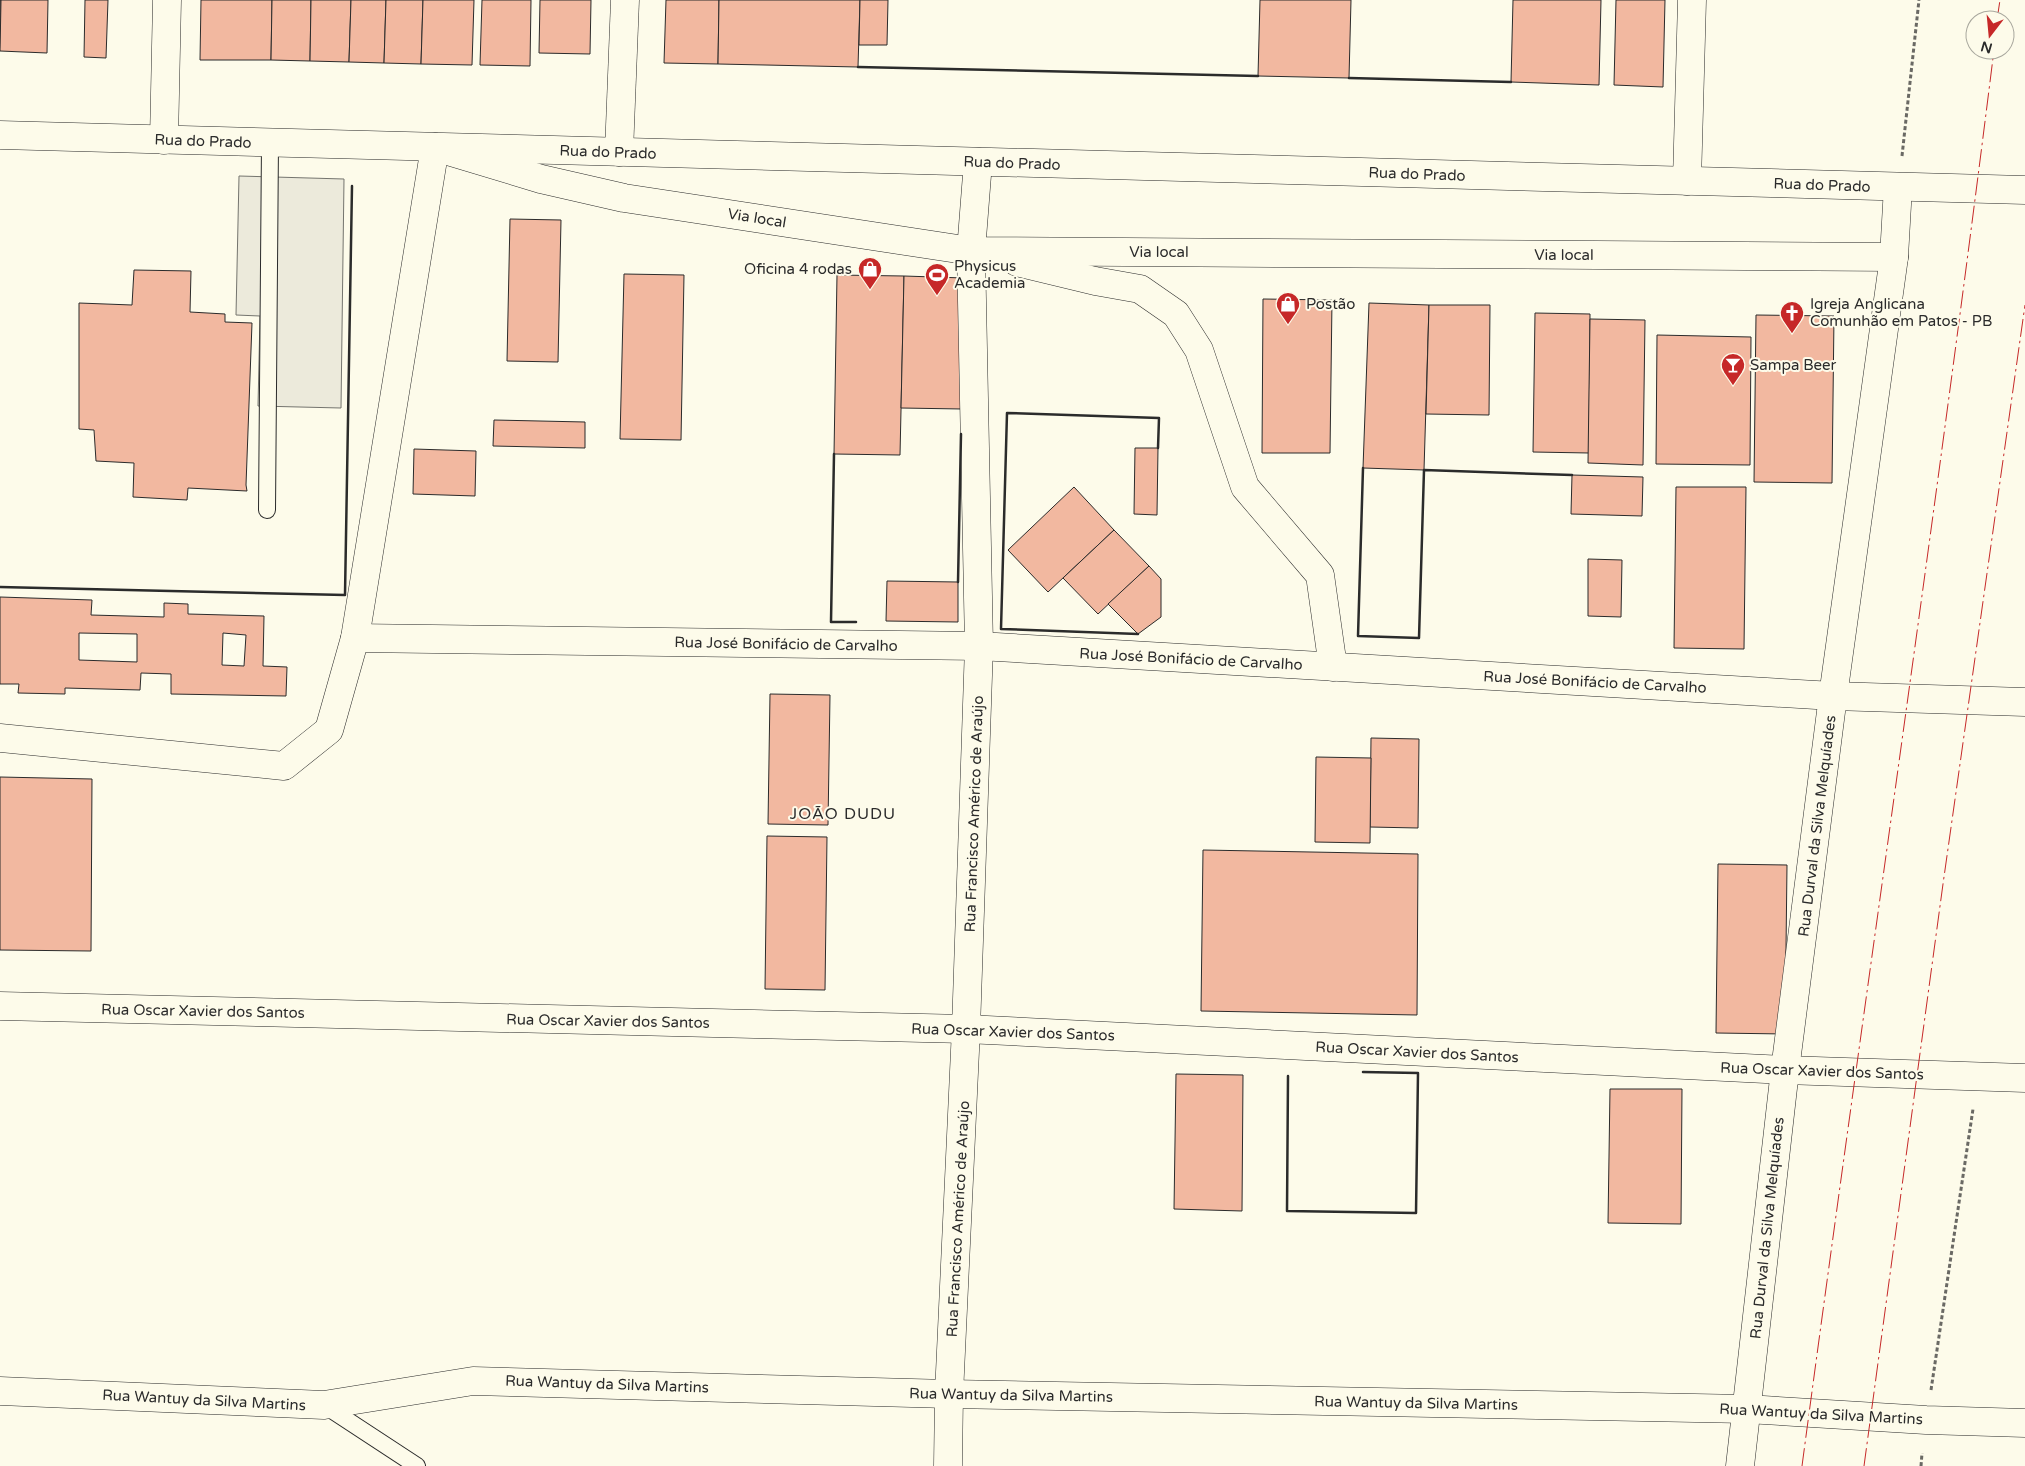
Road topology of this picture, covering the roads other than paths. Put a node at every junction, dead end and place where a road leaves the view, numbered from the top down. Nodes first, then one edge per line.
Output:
1 (168, 0) edge
2 (625, 0) edge
3 (1692, 0) edge
4 (0, 135) edge
5 (164, 140) junction
6 (270, 143) junction
7 (435, 147) junction
8 (619, 152) junction
9 (978, 162) junction
10 (1686, 181) junction
11 (1898, 187) junction
12 (2025, 190) edge
13 (971, 251) junction
14 (1894, 258) junction
15 (267, 510) dead end
16 (356, 638) junction
17 (979, 646) junction
18 (1333, 667) junction
19 (1833, 696) junction
20 (2025, 702) edge
21 (0, 738) edge
22 (0, 1006) edge
23 (966, 1029) junction
24 (1785, 1070) junction
25 (2025, 1078) edge
26 (0, 1391) edge
27 (950, 1394) junction
28 (324, 1405) junction
29 (1747, 1409) junction
30 (2025, 1422) edge
31 (417, 1466) edge
32 (948, 1466) edge
33 (1740, 1466) edge

1 - 5 street
2 - 8 street
3 - 10 street
4 - 5 street, Rua do Prado
5 - 6 street, Rua do Prado
6 - 7 street, Rua do Prado
6 - 15 lane
7 - 8 street, Rua do Prado
7 - 13 street, Via local
7 - 16 street
8 - 9 street, Rua do Prado
9 - 10 street, Rua do Prado
9 - 13 street, Rua Francisco Américo de Araújo
10 - 11 street, Rua do Prado
11 - 12 street, Rua do Prado
11 - 14 street, Rua Durval da Silva Melquíades
13 - 14 street, Via local
13 - 17 street, Rua Francisco Américo de Araújo
13 - 18 street
14 - 19 street, Rua Durval da Silva Melquíades
16 - 17 street, Rua José Bonifácio de Carvalho
16 - 21 street
17 - 18 street, Rua José Bonifácio de Carvalho
17 - 23 street, Rua Francisco Américo de Araújo
18 - 19 street, Rua José Bonifácio de Carvalho
19 - 20 street, Rua José Bonifácio de Carvalho
19 - 24 street, Rua Durval da Silva Melquíades
22 - 23 street, Rua Oscar Xavier dos Santos
23 - 24 street, Rua Oscar Xavier dos Santos
23 - 27 street, Rua Francisco Américo de Araújo
24 - 25 street, Rua Oscar Xavier dos Santos
24 - 29 street, Rua Durval da Silva Melquíades
26 - 28 street, Rua Wantuy da Silva Martins
27 - 28 street, Rua Wantuy da Silva Martins
27 - 29 street, Rua Wantuy da Silva Martins
27 - 32 street, Rua Francisco Américo de Araújo
28 - 31 lane
29 - 30 street, Rua Wantuy da Silva Martins
29 - 33 street, Rua Durval da Silva Melquíades

